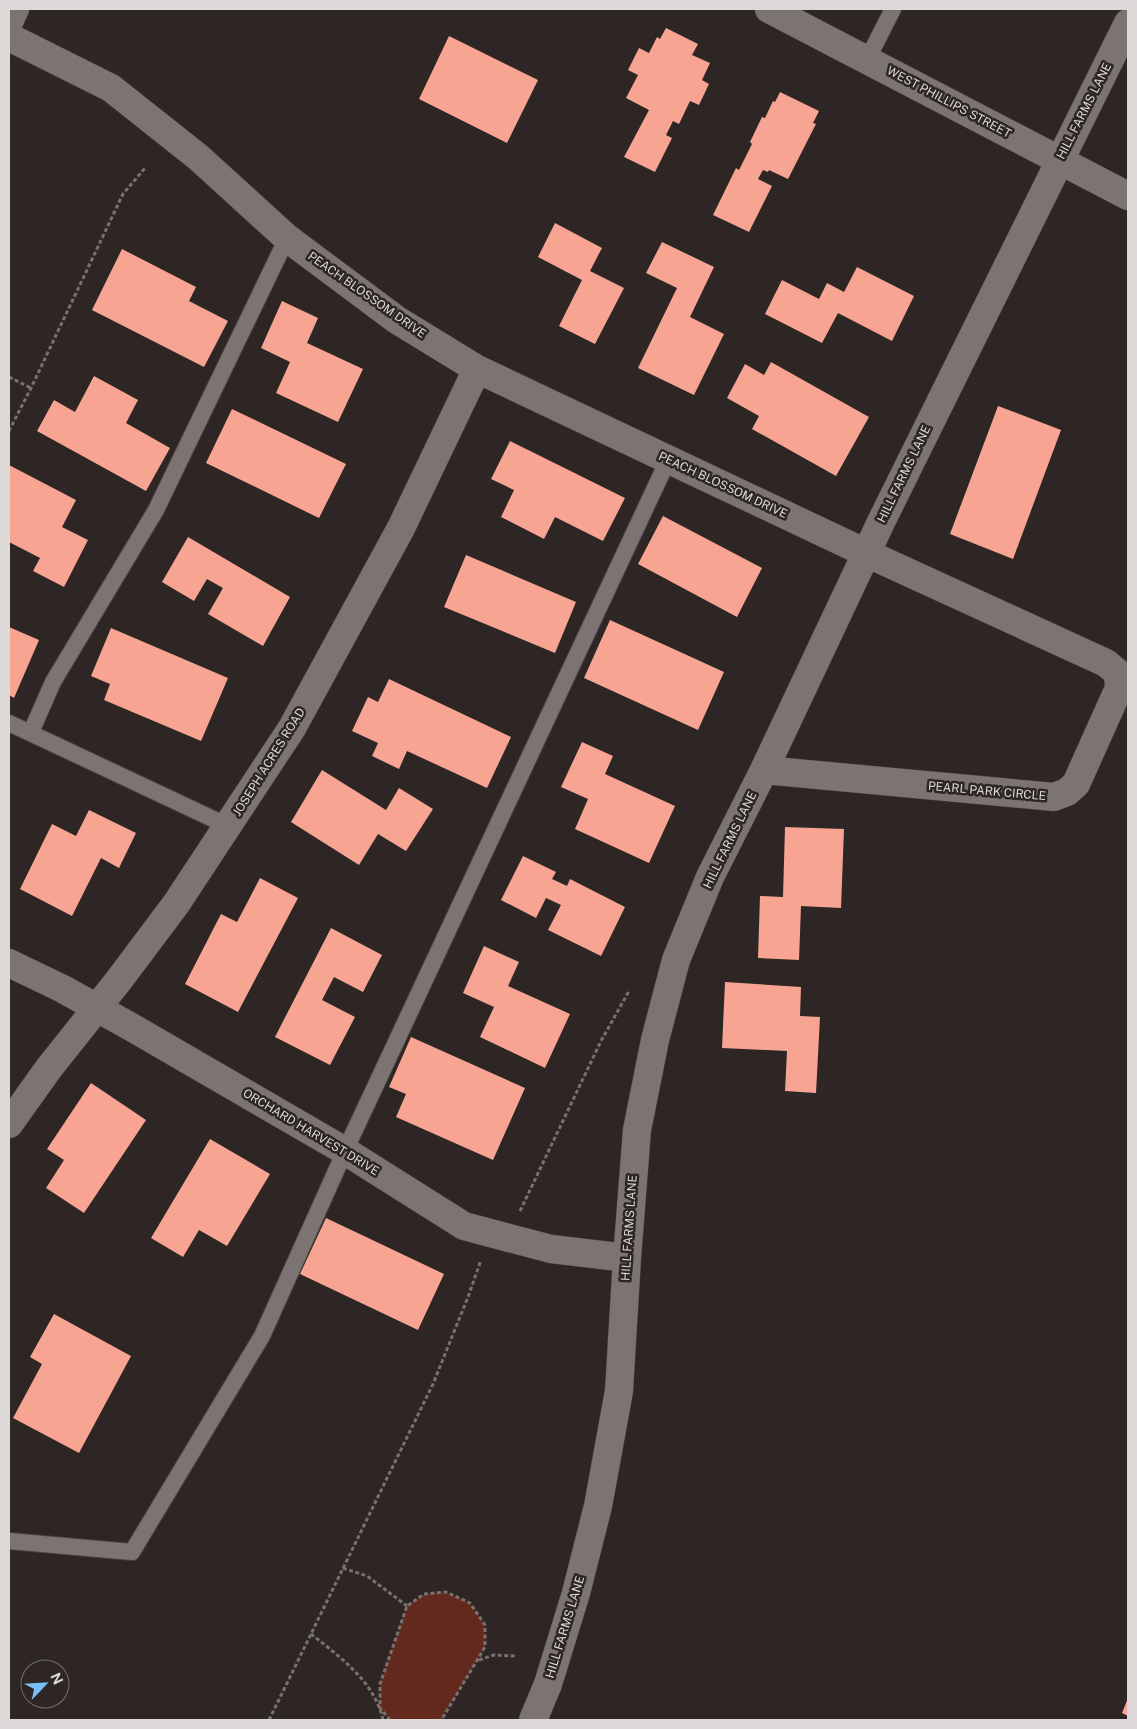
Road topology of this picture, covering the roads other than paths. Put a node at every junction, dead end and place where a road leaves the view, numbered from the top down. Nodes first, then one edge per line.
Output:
1 (15, 9) edge
2 (769, 9) edge
3 (893, 9) edge
4 (9, 22) edge
5 (1128, 23) edge
6 (9, 37) edge
7 (868, 60) junction
8 (1059, 160) junction
9 (1128, 196) edge
10 (287, 238) junction
11 (477, 369) junction
12 (668, 460) junction
13 (866, 553) junction
14 (9, 723) edge
15 (31, 732) junction
16 (764, 770) junction
17 (228, 826) junction
18 (9, 963) edge
19 (97, 1007) junction
20 (9, 1124) edge
21 (344, 1151) junction
22 (627, 1258) junction
23 (9, 1541) edge
24 (533, 1720) edge

1 - 4 street
2 - 7 street, WEST PHILLIPS STREET
3 - 7 lane
5 - 8 street, HILL FARMS LANE
6 - 10 street, PEACH BLOSSOM DRIVE
7 - 8 street, WEST PHILLIPS STREET
8 - 9 street, WEST PHILLIPS STREET
8 - 13 street, HILL FARMS LANE
10 - 11 street, PEACH BLOSSOM DRIVE
10 - 15 lane
11 - 12 street, PEACH BLOSSOM DRIVE
11 - 17 street, JOSEPH ACRES ROAD
12 - 13 street, PEACH BLOSSOM DRIVE
12 - 21 lane
13 - 16 street, HILL FARMS LANE
13 - 16 street, PEARL PARK CIRCLE
14 - 15 lane
15 - 17 lane
16 - 22 street, HILL FARMS LANE
17 - 19 street, JOSEPH ACRES ROAD
18 - 19 street, ORCHARD HARVEST DRIVE
19 - 20 street, JOSEPH ACRES ROAD
19 - 21 street, ORCHARD HARVEST DRIVE
21 - 22 street, ORCHARD HARVEST DRIVE
21 - 23 lane
22 - 24 street, HILL FARMS LANE

